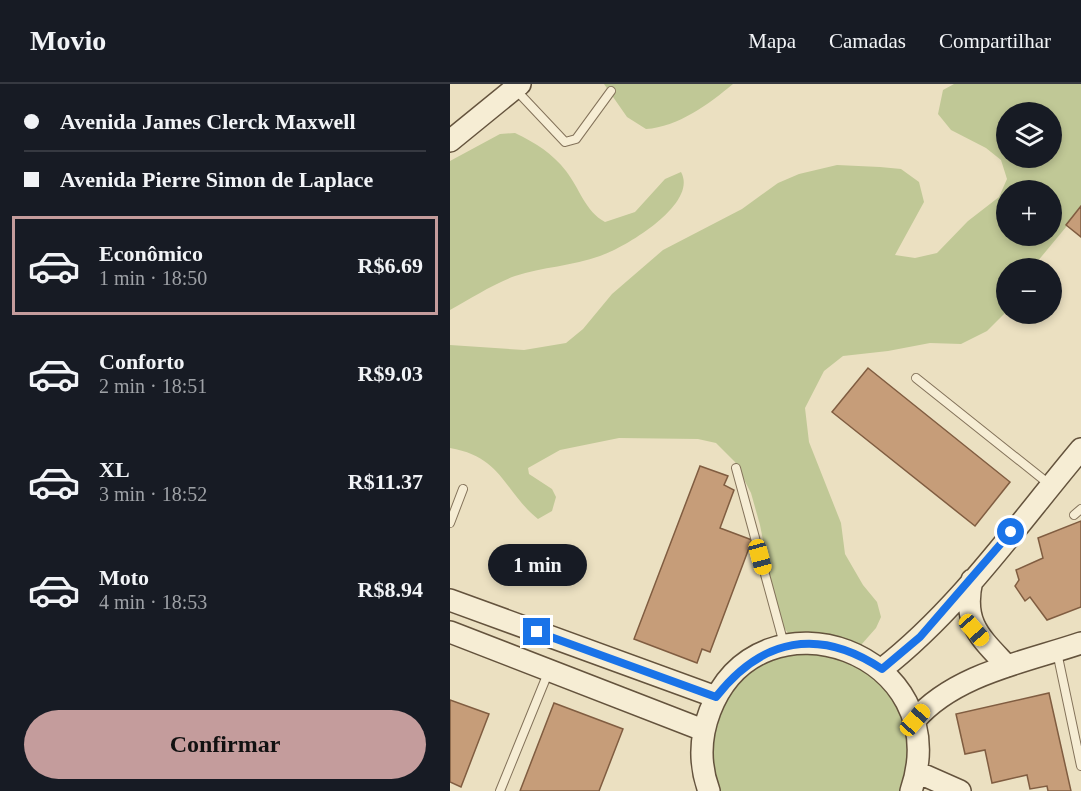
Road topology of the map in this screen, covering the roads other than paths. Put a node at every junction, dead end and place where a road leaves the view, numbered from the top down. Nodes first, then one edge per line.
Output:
1 (517, 86) edge
2 (611, 92) dead end
3 (454, 134) edge
4 (916, 378) dead end
5 (1081, 449) edge
6 (736, 468) dead end
7 (1050, 485) junction
8 (463, 489) dead end
9 (1081, 509) edge
10 (1074, 515) dead end
11 (450, 523) edge
12 (972, 580) junction
13 (450, 600) edge
14 (450, 632) edge
15 (1081, 643) edge
16 (784, 646) junction
17 (1057, 651) junction
18 (1007, 666) junction
19 (550, 669) junction
20 (882, 669) junction
21 (716, 697) junction
22 (915, 720) junction
23 (703, 730) junction
24 (1081, 766) edge
25 (914, 782) edge
26 (500, 791) edge
27 (709, 791) edge
28 (960, 791) edge

1 - 2 lane
1 - 3 street
4 - 7 lane
5 - 7 street
6 - 16 lane
7 - 12 street
8 - 11 lane
9 - 10 lane
12 - 18 street
12 - 20 street
13 - 21 street
14 - 19 street
15 - 17 street
16 - 20 street
16 - 21 street
17 - 18 street
17 - 24 lane
18 - 22 street
19 - 23 street
19 - 26 lane
20 - 22 street
21 - 23 street
22 - 25 street
23 - 27 street
25 - 28 street

